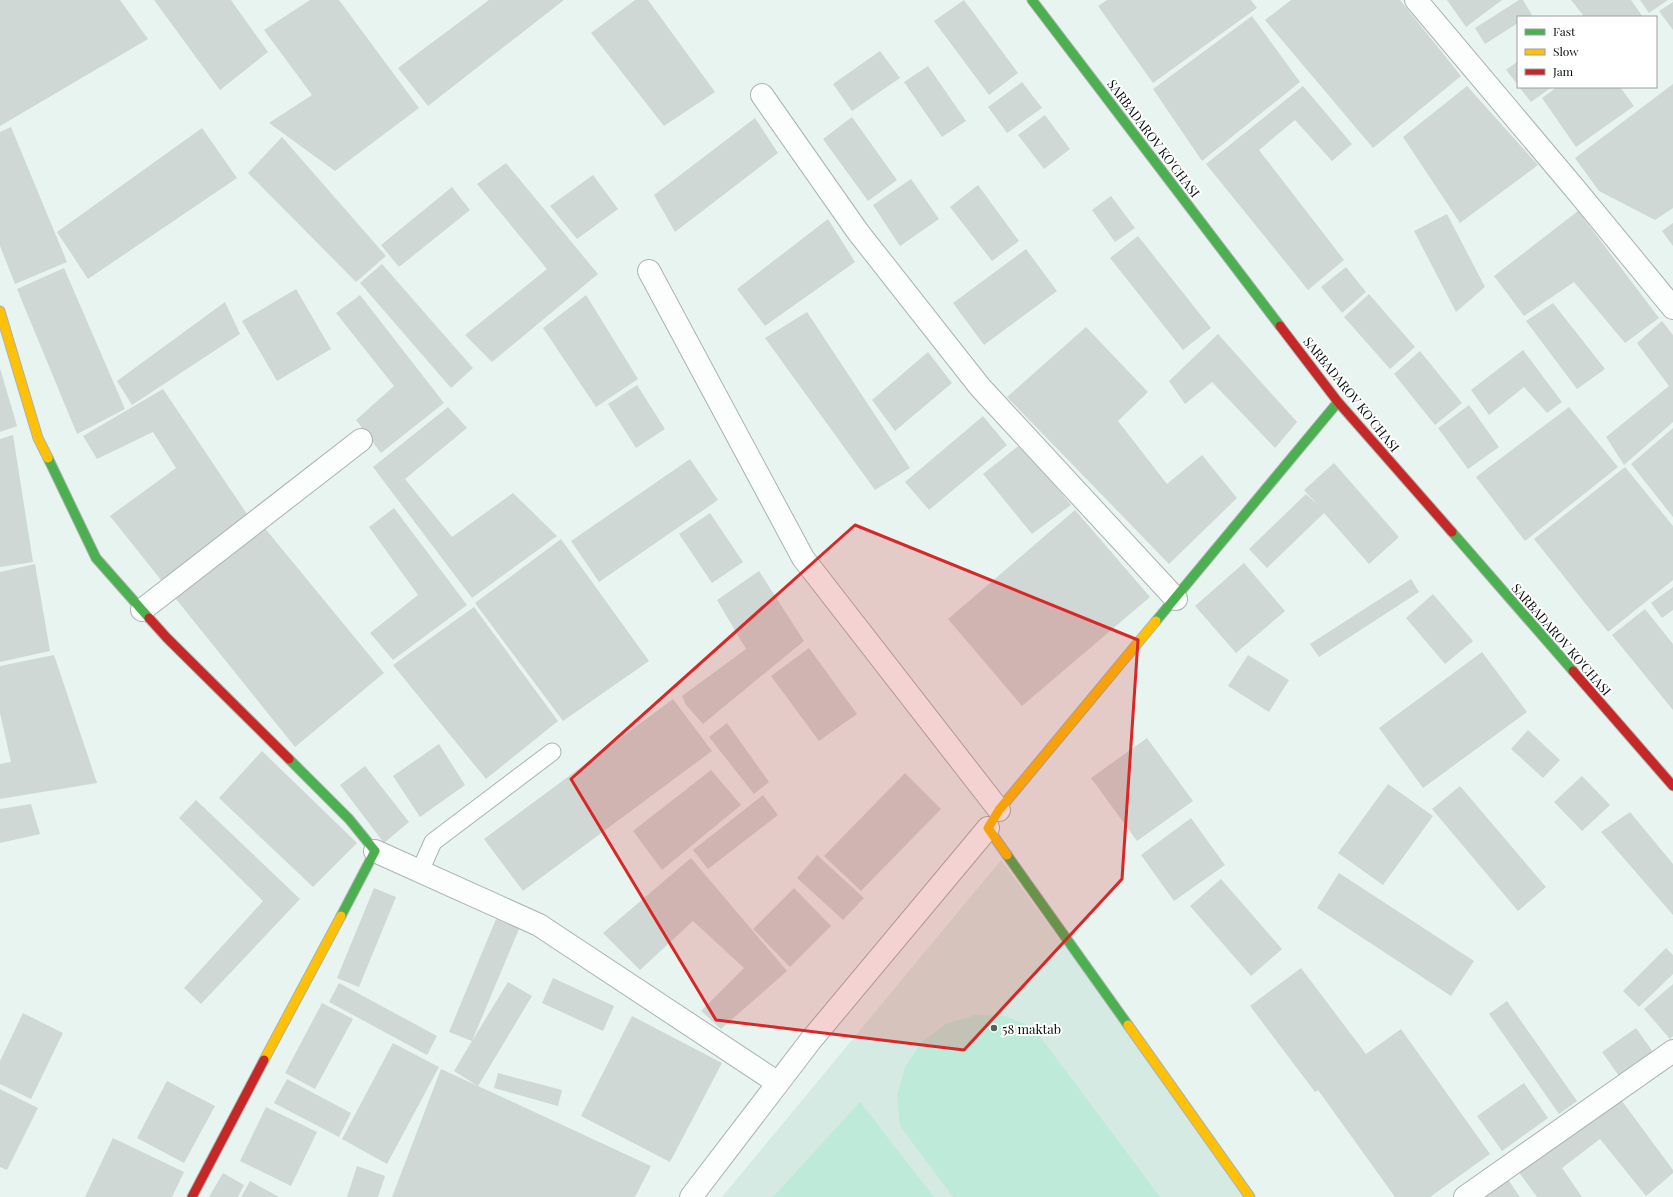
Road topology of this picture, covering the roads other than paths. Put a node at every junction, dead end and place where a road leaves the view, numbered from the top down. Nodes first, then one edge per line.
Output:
1 (1032, 0) edge
2 (1416, 0) edge
3 (762, 95) dead end
4 (650, 271) dead end
5 (1673, 308) edge
6 (0, 311) edge
7 (1338, 402) junction
8 (361, 440) dead end
9 (1176, 599) junction
10 (142, 610) junction
11 (552, 752) dead end
12 (1673, 786) edge
13 (994, 819) junction
14 (375, 851) junction
15 (420, 871) junction
16 (1673, 1051) edge
17 (778, 1083) junction
18 (192, 1197) edge
19 (691, 1197) edge
20 (1250, 1197) edge
21 (1465, 1197) edge

1 - 7 street, SARBADAROV KO'CHASI
2 - 5 street
3 - 9 street
4 - 13 street
6 - 10 street
7 - 9 street
7 - 12 street, SARBADAROV KO'CHASI
8 - 10 street
9 - 13 street
10 - 14 street
11 - 15 lane
13 - 17 street
13 - 20 street
14 - 15 street
14 - 18 street
15 - 17 street
16 - 21 street
17 - 19 street

